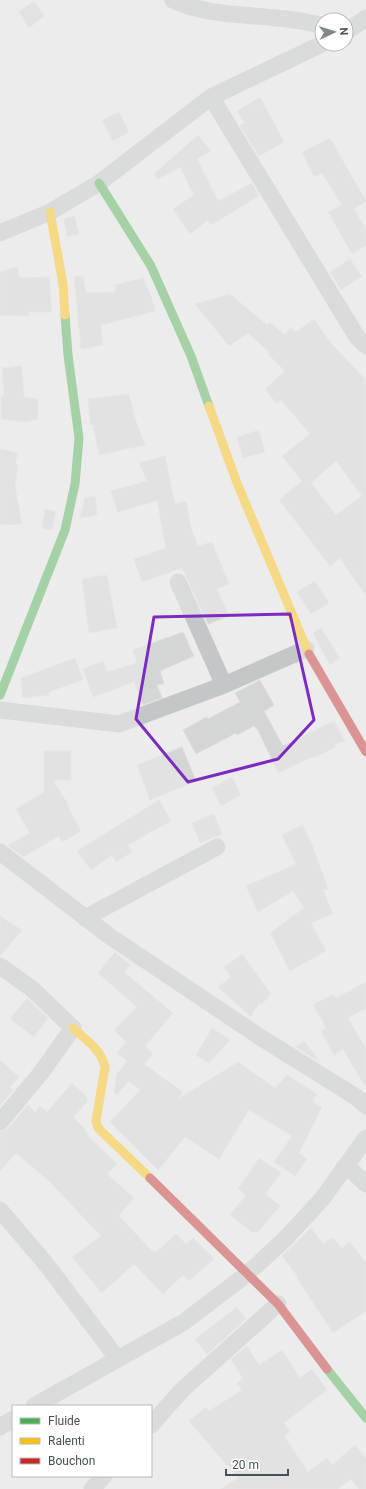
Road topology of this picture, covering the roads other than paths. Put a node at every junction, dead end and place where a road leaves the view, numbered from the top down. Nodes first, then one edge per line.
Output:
1 (173, 0) edge
2 (366, 18) edge
3 (314, 23) edge
4 (354, 26) edge
5 (314, 48) edge
6 (211, 97) junction
7 (99, 183) junction
8 (50, 212) junction
9 (0, 233) edge
10 (363, 338) edge
11 (178, 582) dead end
12 (306, 649) junction
13 (224, 685) junction
14 (0, 695) edge
15 (0, 710) edge
16 (366, 752) edge
17 (217, 846) dead end
18 (0, 852) edge
19 (85, 918) junction
20 (0, 966) edge
21 (73, 1028) junction
22 (366, 1106) edge
23 (0, 1122) edge
24 (366, 1138) edge
25 (347, 1166) junction
26 (366, 1184) edge
27 (0, 1210) edge
28 (247, 1274) junction
29 (278, 1304) junction
30 (118, 1358) junction
31 (36, 1405) edge
32 (366, 1418) edge
33 (12, 1420) edge
34 (152, 1424) edge
35 (0, 1427) edge
36 (103, 1477) edge
37 (92, 1489) edge

1 - 3 street
2 - 4 street
5 - 6 street
6 - 7 street
6 - 10 street
7 - 8 street
7 - 12 street
8 - 9 street
8 - 14 street
11 - 13 street
12 - 13 street
12 - 16 street
13 - 15 street
17 - 19 street
18 - 19 street
19 - 22 street
20 - 21 street
21 - 23 street
21 - 28 street
24 - 25 street
25 - 26 street
25 - 28 street
27 - 30 street
28 - 29 street
28 - 30 street
29 - 32 street
29 - 34 street
30 - 31 street
33 - 35 street
36 - 37 street

